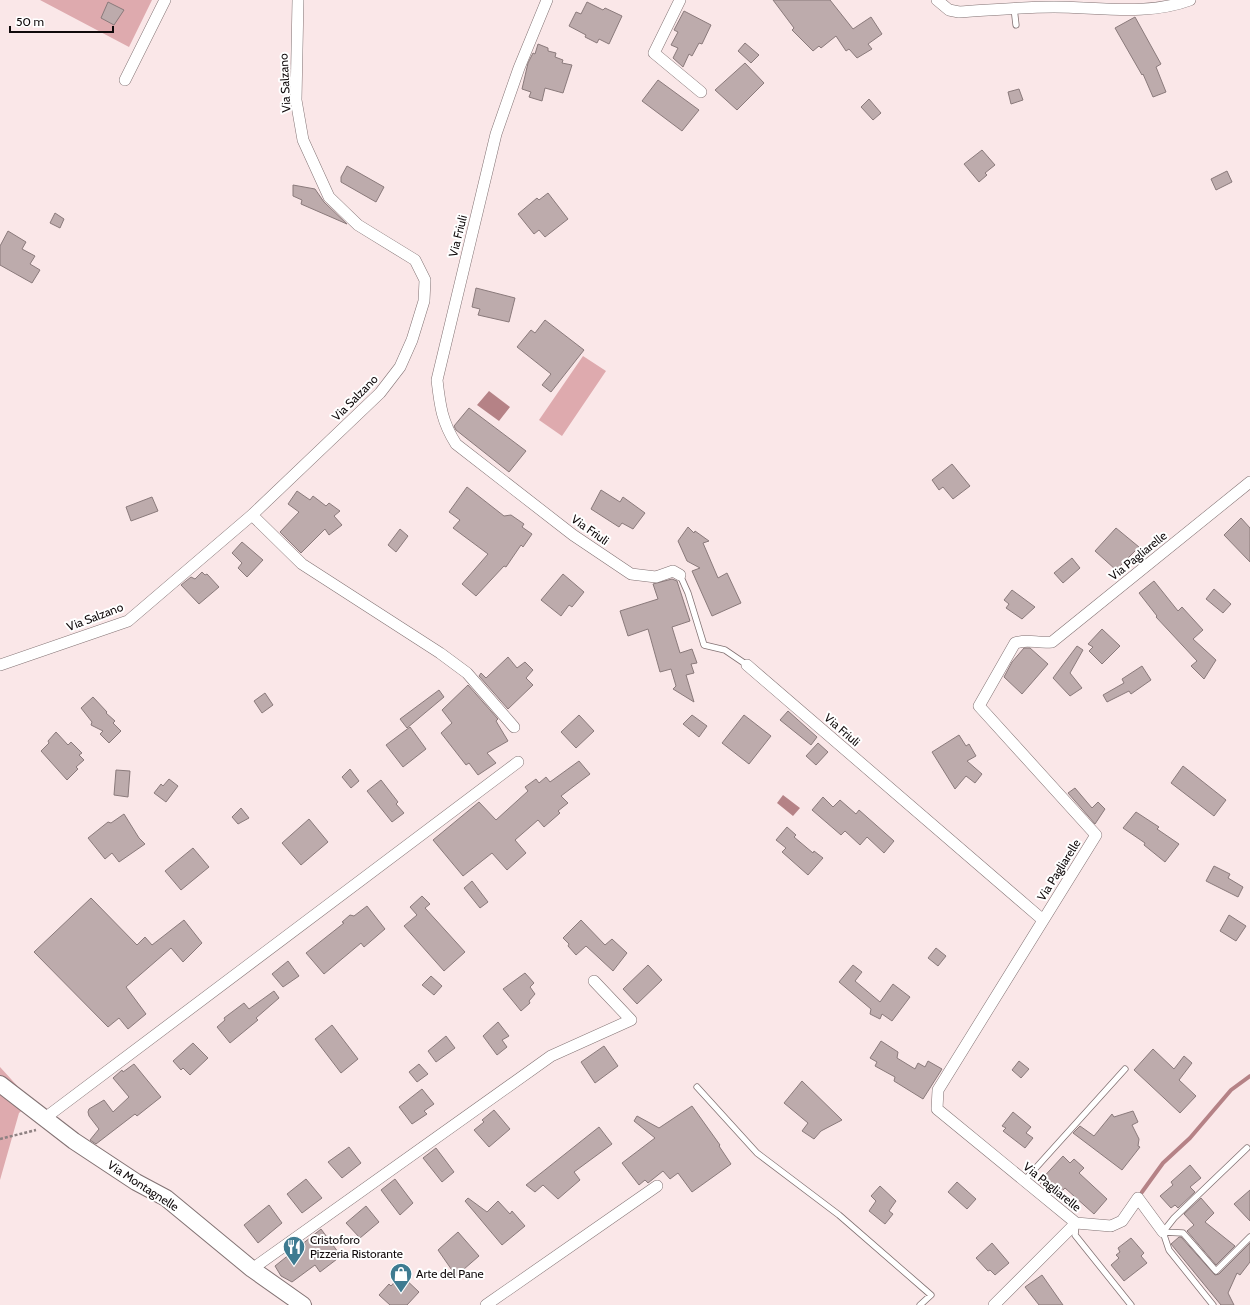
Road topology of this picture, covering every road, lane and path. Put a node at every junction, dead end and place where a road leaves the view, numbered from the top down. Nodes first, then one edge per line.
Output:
1 (165, 0) edge
2 (298, 0) edge
3 (547, 0) edge
4 (680, 0) edge
5 (937, 0) edge
6 (1190, 0) edge
7 (1014, 8) junction
8 (1016, 25) dead end
9 (125, 80) dead end
10 (701, 92) dead end
11 (1250, 482) edge
12 (252, 515) junction
13 (680, 575) joint
14 (0, 665) edge
15 (747, 665) joint
16 (514, 727) dead end
17 (518, 762) dead end
18 (1043, 920) junction
19 (594, 981) dead end
20 (1125, 1069) dead end
21 (0, 1084) edge
22 (697, 1087) dead end
23 (47, 1120) junction
24 (0, 1139) edge
25 (1247, 1148) dead end
26 (1024, 1181) junction
27 (657, 1186) dead end
28 (1076, 1224) junction
29 (1163, 1232) junction
30 (1250, 1237) edge
31 (252, 1269) junction
32 (303, 1305) edge
33 (486, 1305) edge
34 (920, 1305) edge
35 (994, 1305) edge
36 (1131, 1305) edge
37 (1213, 1305) edge

1 - 9 street
2 - 12 street, Via Salzano
3 - 13 street, Via Friuli
4 - 10 street
5 - 7 street
6 - 7 street
7 - 8 lane
11 - 18 street, Via Pagliarelle
12 - 14 street, Via Salzano
12 - 16 street
13 - 15 lane, Via Friuli
15 - 18 street, Via Friuli
17 - 23 street
18 - 26 street, Via Pagliarelle
19 - 31 street
20 - 26 lane
21 - 23 street, Via Montagnelle
22 - 34 lane
23 - 24 path
23 - 31 street, Via Montagnelle
25 - 29 lane
26 - 28 street, Via Pagliarelle
27 - 33 street
28 - 29 street
28 - 35 street, Via Pagliarelle
28 - 36 lane
29 - 30 lane
29 - 37 lane
31 - 32 street, Via Montagnelle

